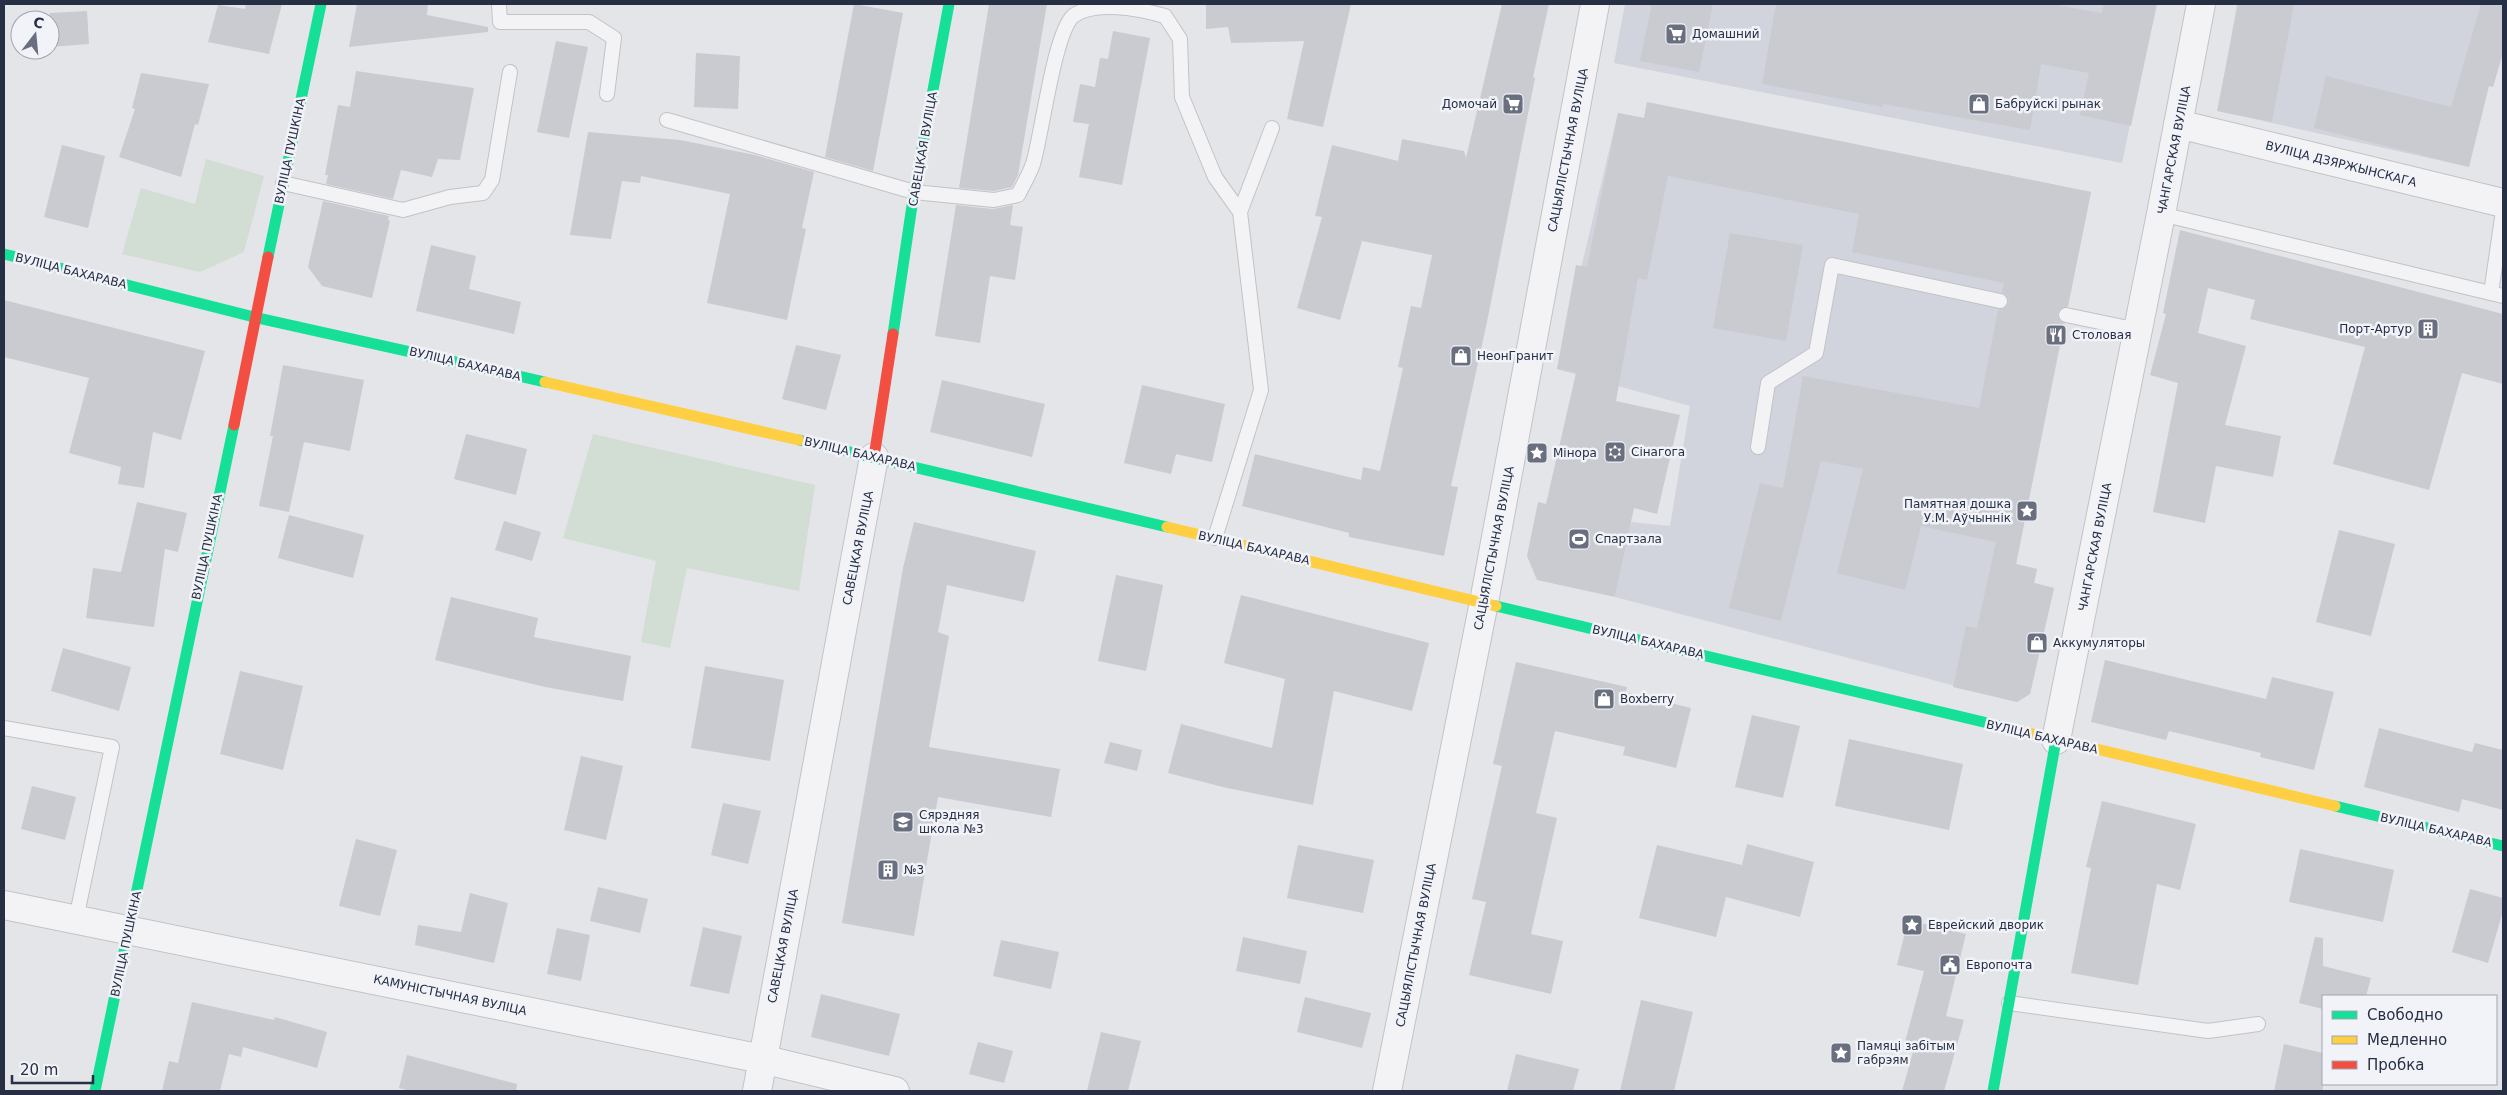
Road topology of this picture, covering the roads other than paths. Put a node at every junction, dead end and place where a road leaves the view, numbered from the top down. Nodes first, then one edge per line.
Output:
1 (321, 4) edge
2 (499, 4) edge
3 (949, 4) edge
4 (1595, 4) edge
5 (2201, 4) edge
6 (510, 72) dead end
7 (607, 94) dead end
8 (667, 120) dead end
9 (2178, 124) junction
10 (1272, 128) dead end
11 (283, 183) junction
12 (914, 192) junction
13 (2503, 203) edge
14 (2503, 210) edge
15 (1240, 212) junction
16 (2162, 214) junction
17 (4, 254) edge
18 (2497, 295) edge
19 (2000, 301) dead end
20 (2066, 315) dead end
21 (254, 317) junction
22 (2138, 330) junction
23 (1758, 447) dead end
24 (874, 457) junction
25 (1215, 538) junction
26 (1484, 602) junction
27 (4, 728) edge
28 (2056, 740) junction
29 (2503, 846) edge
30 (4, 905) edge
31 (76, 919) junction
32 (130, 929) junction
33 (2009, 1003) junction
34 (2258, 1024) dead end
35 (762, 1059) junction
36 (95, 1091) edge
37 (756, 1091) edge
38 (895, 1091) edge
39 (1387, 1091) edge
40 (1993, 1091) edge

1 - 11 main road, ВУЛІЦА ПУШКІНА
2 - 7 lane
3 - 12 main road, САВЕЦКАЯ ВУЛІЦА
4 - 26 street, САЦЫЯЛІСТЫЧНАЯ ВУЛІЦА
5 - 9 street, ЧАНГАРСКАЯ ВУЛІЦА
6 - 11 lane
8 - 12 lane
9 - 13 street, ВУЛІЦА ДЗЯРЖЫНСКАГА
9 - 16 street, ЧАНГАРСКАЯ ВУЛІЦА
10 - 15 lane
11 - 21 main road, ВУЛІЦА ПУШКІНА
12 - 15 lane
12 - 24 main road, САВЕЦКАЯ ВУЛІЦА
14 - 18 lane
15 - 25 lane
16 - 18 lane
16 - 22 street, ЧАНГАРСКАЯ ВУЛІЦА
17 - 21 main road, ВУЛІЦА БАХАРАВА
19 - 23 lane
20 - 22 lane
21 - 24 main road, ВУЛІЦА БАХАРАВА
21 - 32 main road, ВУЛІЦА ПУШКІНА
22 - 28 street, ЧАНГАРСКАЯ ВУЛІЦА
24 - 25 main road, ВУЛІЦА БАХАРАВА
24 - 35 street, САВЕЦКАЯ ВУЛІЦА
25 - 26 main road, ВУЛІЦА БАХАРАВА
26 - 28 main road, ВУЛІЦА БАХАРАВА
26 - 39 street, САЦЫЯЛІСТЫЧНАЯ ВУЛІЦА
27 - 31 lane
28 - 29 main road, ВУЛІЦА БАХАРАВА
28 - 33 main road, ЧАНГАРСКАЯ ВУЛІЦА
30 - 31 street, КАМУНІСТЫЧНАЯ ВУЛІЦА
31 - 32 street, КАМУНІСТЫЧНАЯ ВУЛІЦА
32 - 35 street, КАМУНІСТЫЧНАЯ ВУЛІЦА
32 - 36 main road, ВУЛІЦА ПУШКІНА
33 - 34 lane
33 - 40 main road, ЧАНГАРСКАЯ ВУЛІЦА
35 - 37 street, САВЕЦКАЯ ВУЛІЦА
35 - 38 street, КАМУНІСТЫЧНАЯ ВУЛІЦА

